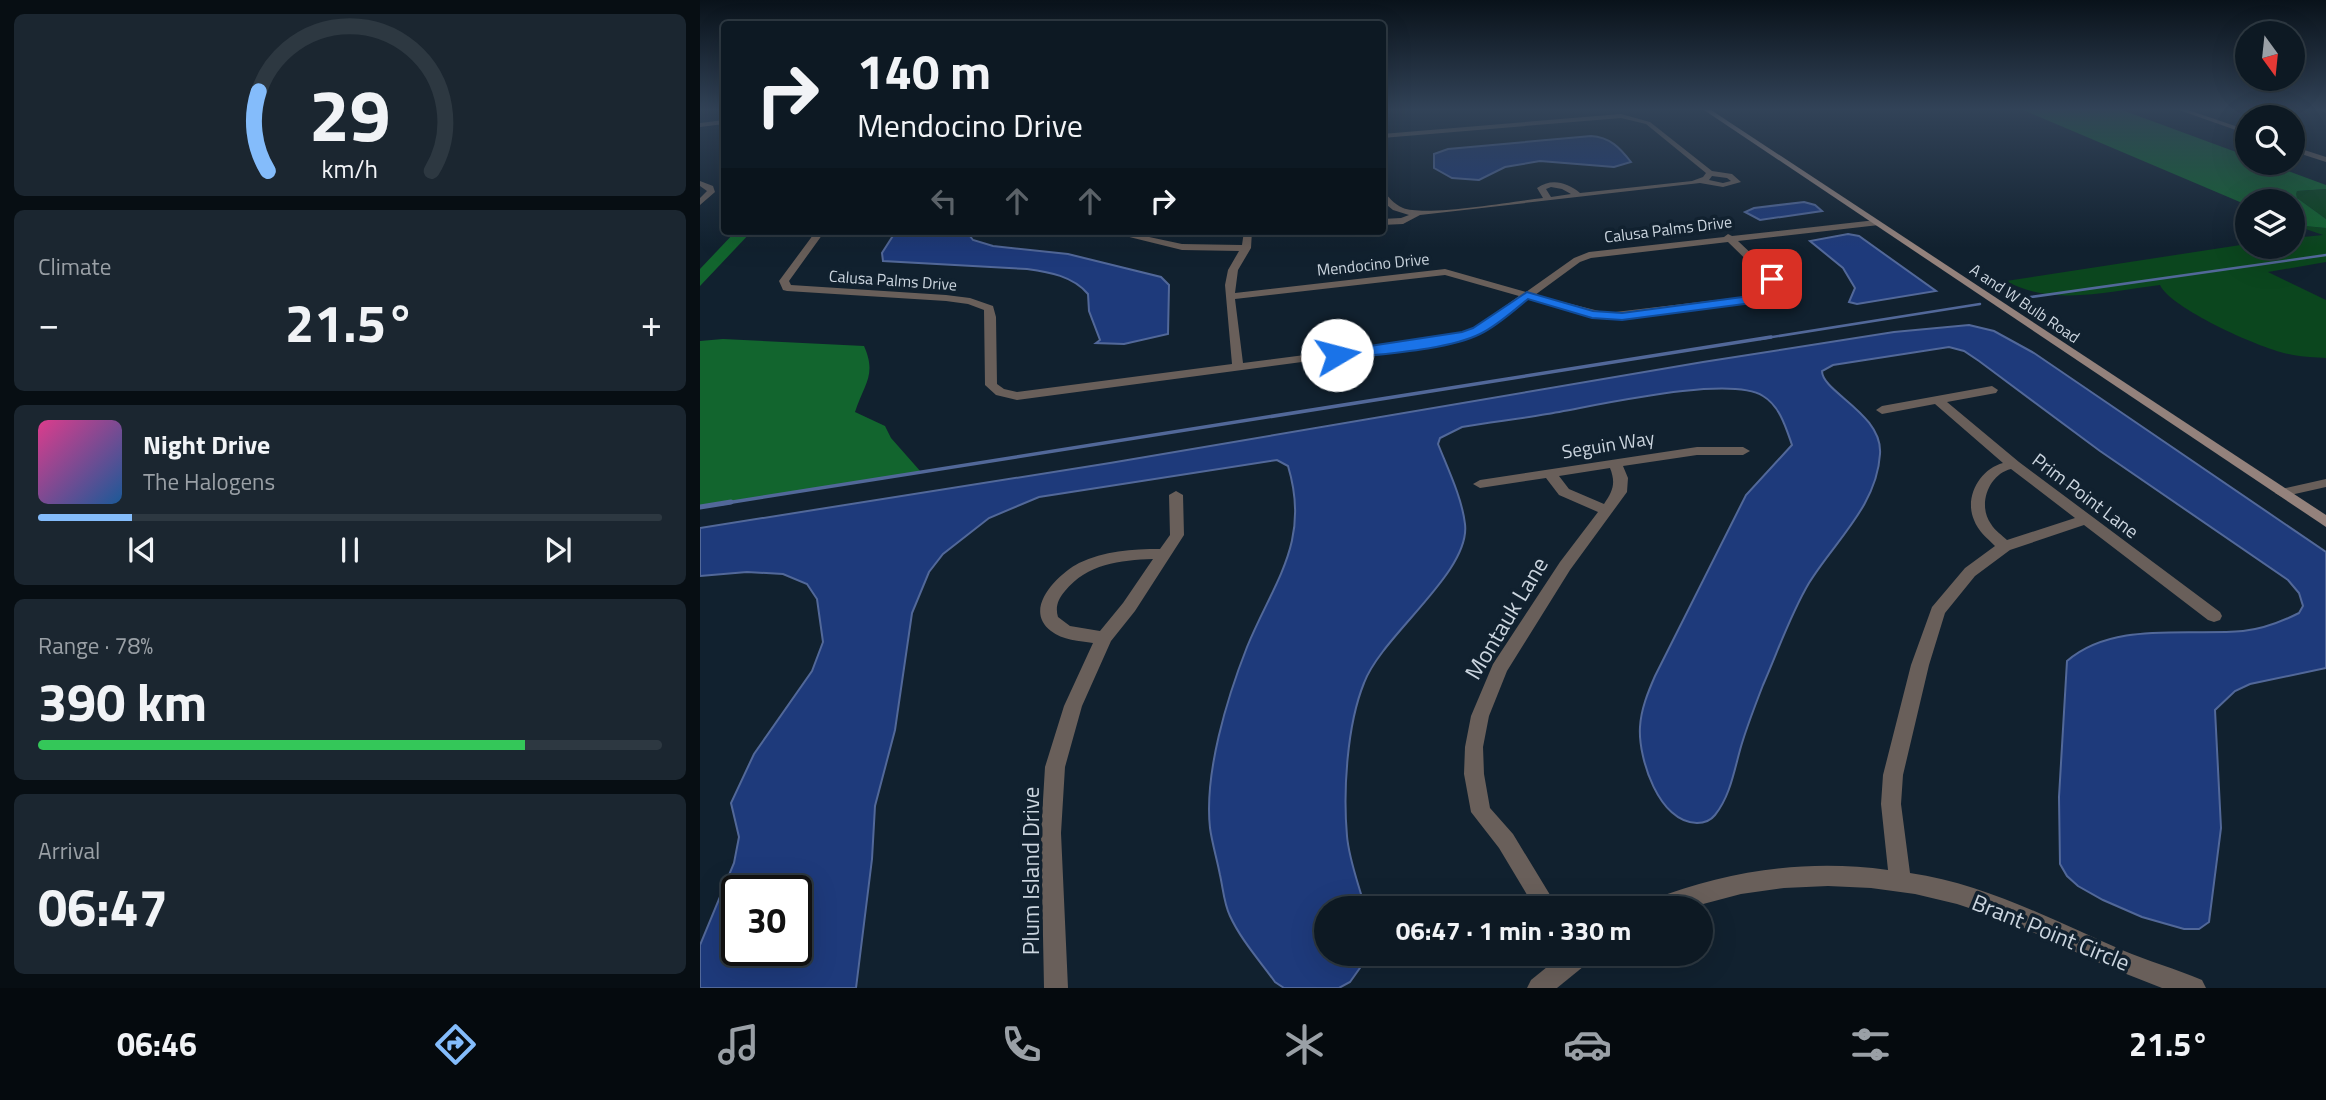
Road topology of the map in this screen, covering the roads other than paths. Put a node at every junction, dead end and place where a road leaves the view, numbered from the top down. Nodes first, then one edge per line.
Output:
1 (1691, 156) edge
2 (1776, 156) edge
3 (1710, 173) junction
4 (1701, 181) junction
5 (700, 183) edge
6 (1578, 196) junction
7 (1386, 198) edge
8 (1548, 200) junction
9 (700, 202) edge
10 (1393, 208) junction
11 (1386, 211) edge
12 (1418, 213) junction
13 (1386, 222) edge
14 (1876, 223) junction
15 (818, 235) edge
16 (1127, 235) edge
17 (1249, 235) edge
18 (1728, 237) junction
19 (1246, 248) junction
20 (1527, 295) junction
21 (1232, 296) junction
22 (1238, 368) junction
23 (1992, 390) dead end
24 (1938, 401) junction
25 (1882, 410) dead end
26 (1743, 451) dead end
27 (1614, 462) junction
28 (2014, 465) junction
29 (1549, 473) junction
30 (2326, 483) edge
31 (1480, 484) dead end
32 (2282, 493) junction
33 (1176, 495) dead end
34 (1606, 510) junction
35 (2085, 520) junction
36 (2326, 522) edge
37 (2005, 546) junction
38 (1163, 554) junction
39 (2214, 616) dead end
40 (1104, 638) junction
41 (1900, 881) junction
42 (1540, 896) edge
43 (1693, 896) edge
44 (1566, 966) edge
45 (1056, 988) edge
46 (1539, 988) edge
47 (2193, 988) edge

1 - 3 street
2 - 14 street, A and W Bulb Road
3 - 4 street
3 - 4 street
4 - 6 street
5 - 9 street
6 - 8 street
6 - 8 street
7 - 10 street
8 - 12 street
10 - 11 street
10 - 12 street
12 - 13 street
14 - 18 street, Calusa Palms Drive
14 - 32 street, A and W Bulb Road
15 - 22 street, Calusa Palms Drive
16 - 19 street
17 - 19 street
18 - 20 street, Calusa Palms Drive
18 - 20 street, Mendocino Drive
19 - 21 street
20 - 21 street, Mendocino Drive
20 - 22 street, Calusa Palms Drive
21 - 22 street
23 - 24 street
24 - 25 street
24 - 28 street, Prim Point Lane
26 - 27 street, Seguin Way
27 - 29 street, Seguin Way
27 - 34 street, Montauk Lane
28 - 35 street, Prim Point Lane
28 - 37 street
29 - 31 street, Seguin Way
29 - 34 street
30 - 32 street
32 - 36 street, A and W Bulb Road
33 - 38 street, Plum Island Drive
34 - 42 street, Montauk Lane
35 - 37 street
35 - 39 street, Prim Point Lane
37 - 41 street
38 - 40 street, Plum Island Drive
38 - 40 street
40 - 45 street, Plum Island Drive
41 - 43 street, Brant Point Circle
41 - 47 street, Brant Point Circle
44 - 46 street

